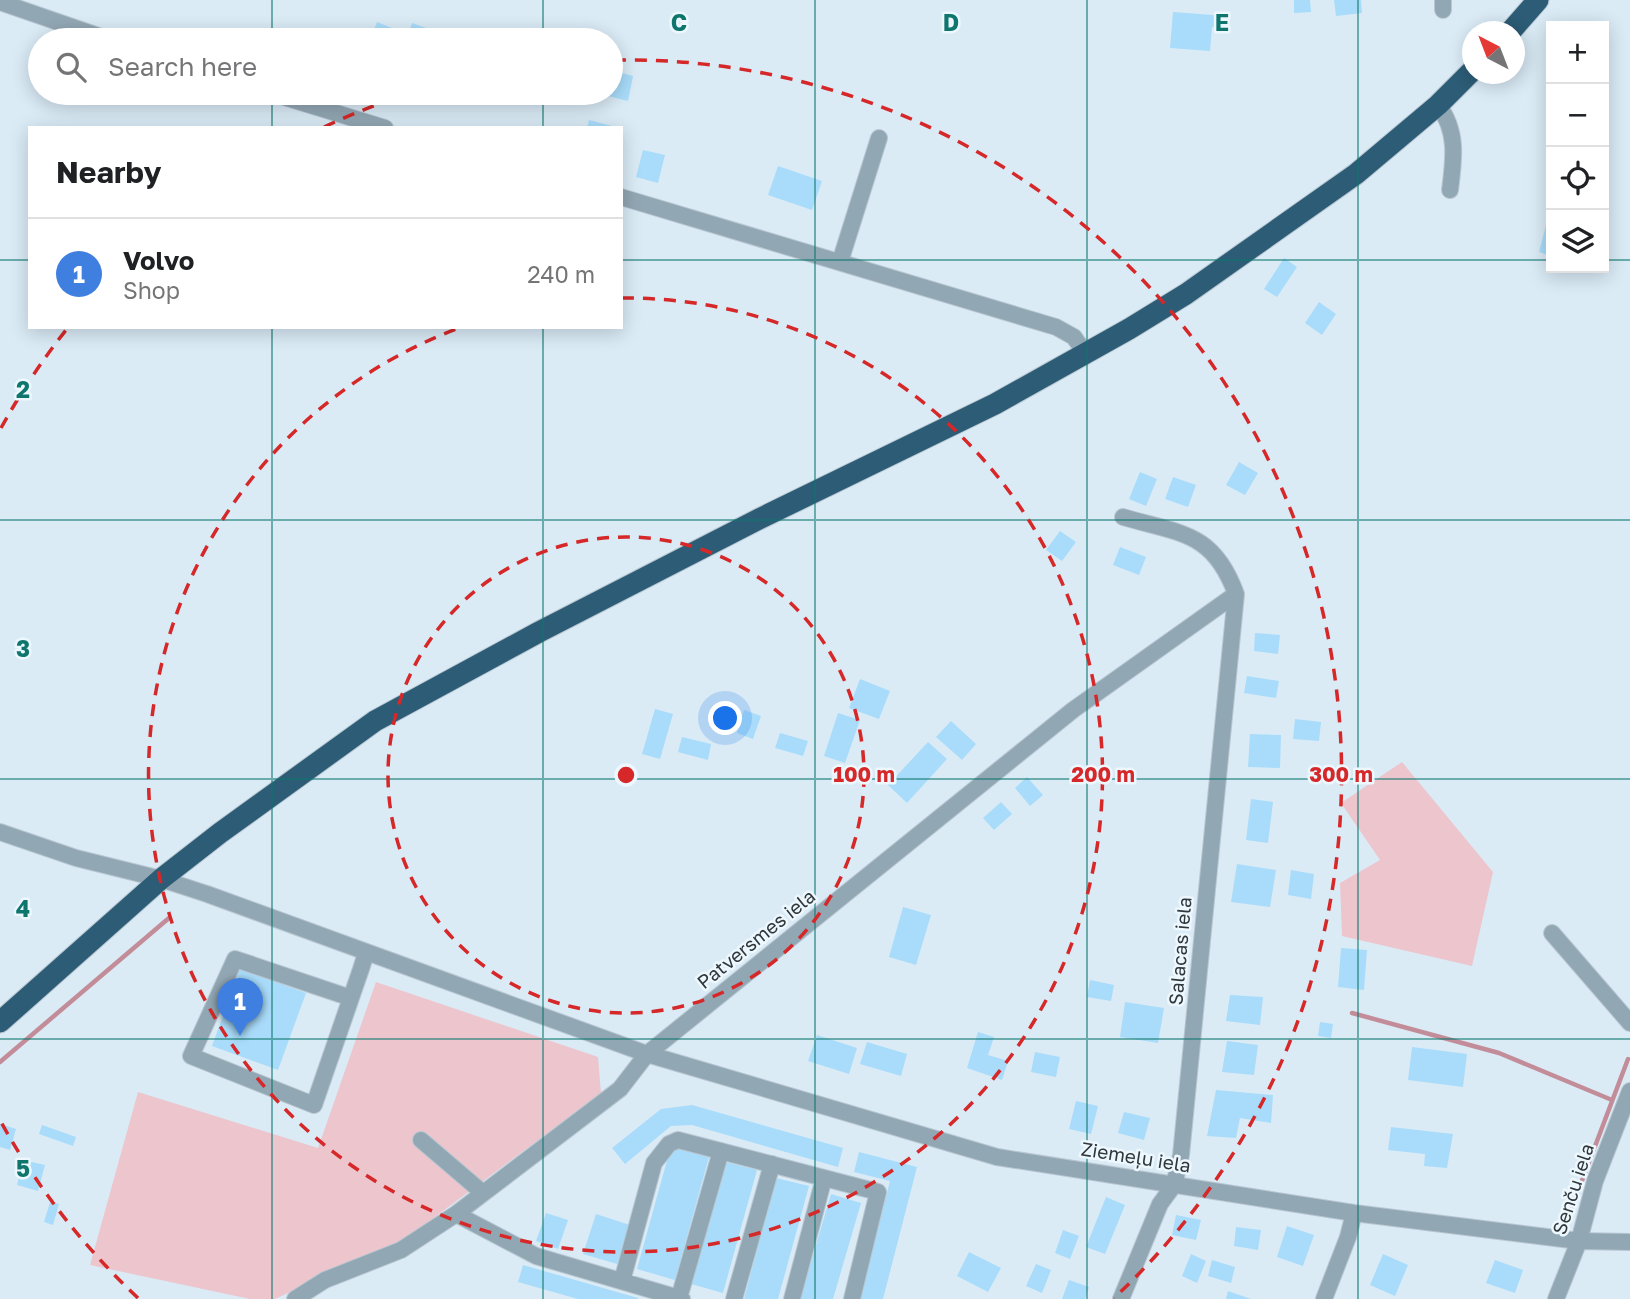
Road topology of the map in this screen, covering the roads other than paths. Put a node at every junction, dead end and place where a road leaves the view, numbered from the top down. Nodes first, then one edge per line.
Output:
1 (1538, 0) edge
2 (0, 2) edge
3 (1520, 21) edge
4 (75, 28) edge
5 (1462, 81) edge
6 (310, 105) edge
7 (1438, 106) junction
8 (378, 126) edge
9 (879, 138) dead end
10 (1450, 190) dead end
11 (623, 198) edge
12 (840, 262) junction
13 (1085, 353) junction
14 (1123, 517) dead end
15 (1236, 594) junction
16 (0, 832) edge
17 (161, 879) junction
18 (1552, 933) dead end
19 (366, 953) junction
20 (351, 998) junction
21 (0, 1022) edge
22 (1630, 1023) edge
23 (648, 1054) junction
24 (1630, 1091) edge
25 (421, 1140) dead end
26 (721, 1151) junction
27 (772, 1164) junction
28 (824, 1178) junction
29 (1174, 1185) junction
30 (483, 1193) junction
31 (1354, 1213) junction
32 (456, 1214) junction
33 (1579, 1241) junction
34 (1630, 1242) edge
35 (622, 1282) junction
36 (295, 1299) edge
37 (680, 1299) edge
38 (734, 1299) edge
39 (792, 1299) edge
40 (852, 1299) edge
41 (1121, 1299) edge
42 (1324, 1299) edge
43 (1556, 1299) edge

1 - 3 highway
2 - 4 street
5 - 7 highway
6 - 8 street
7 - 10 street
7 - 13 highway
9 - 12 street
11 - 12 street
12 - 13 street
13 - 17 highway
14 - 15 street
15 - 23 street, Patversmes iela
15 - 29 street, Salacas iela
16 - 17 street, Ziemeļu iela
17 - 19 street, Ziemeļu iela
17 - 21 highway
18 - 22 street
19 - 20 street
19 - 23 street, Ziemeļu iela
20 - 20 street
23 - 29 street, Ziemeļu iela
23 - 30 street, Patversmes iela
24 - 33 street, Senču iela
25 - 30 street
26 - 27 street
26 - 35 street
26 - 37 street
27 - 28 street
27 - 38 street
28 - 39 street
28 - 40 street
29 - 31 street, Ziemeļu iela
29 - 41 street, Salacas iela
30 - 32 street, Patversmes iela
31 - 33 street, Ziemeļu iela
31 - 42 street
32 - 35 street
32 - 36 street, Patversmes iela
33 - 34 street, Ziemeļu iela
33 - 43 street, Senču iela
35 - 37 street

